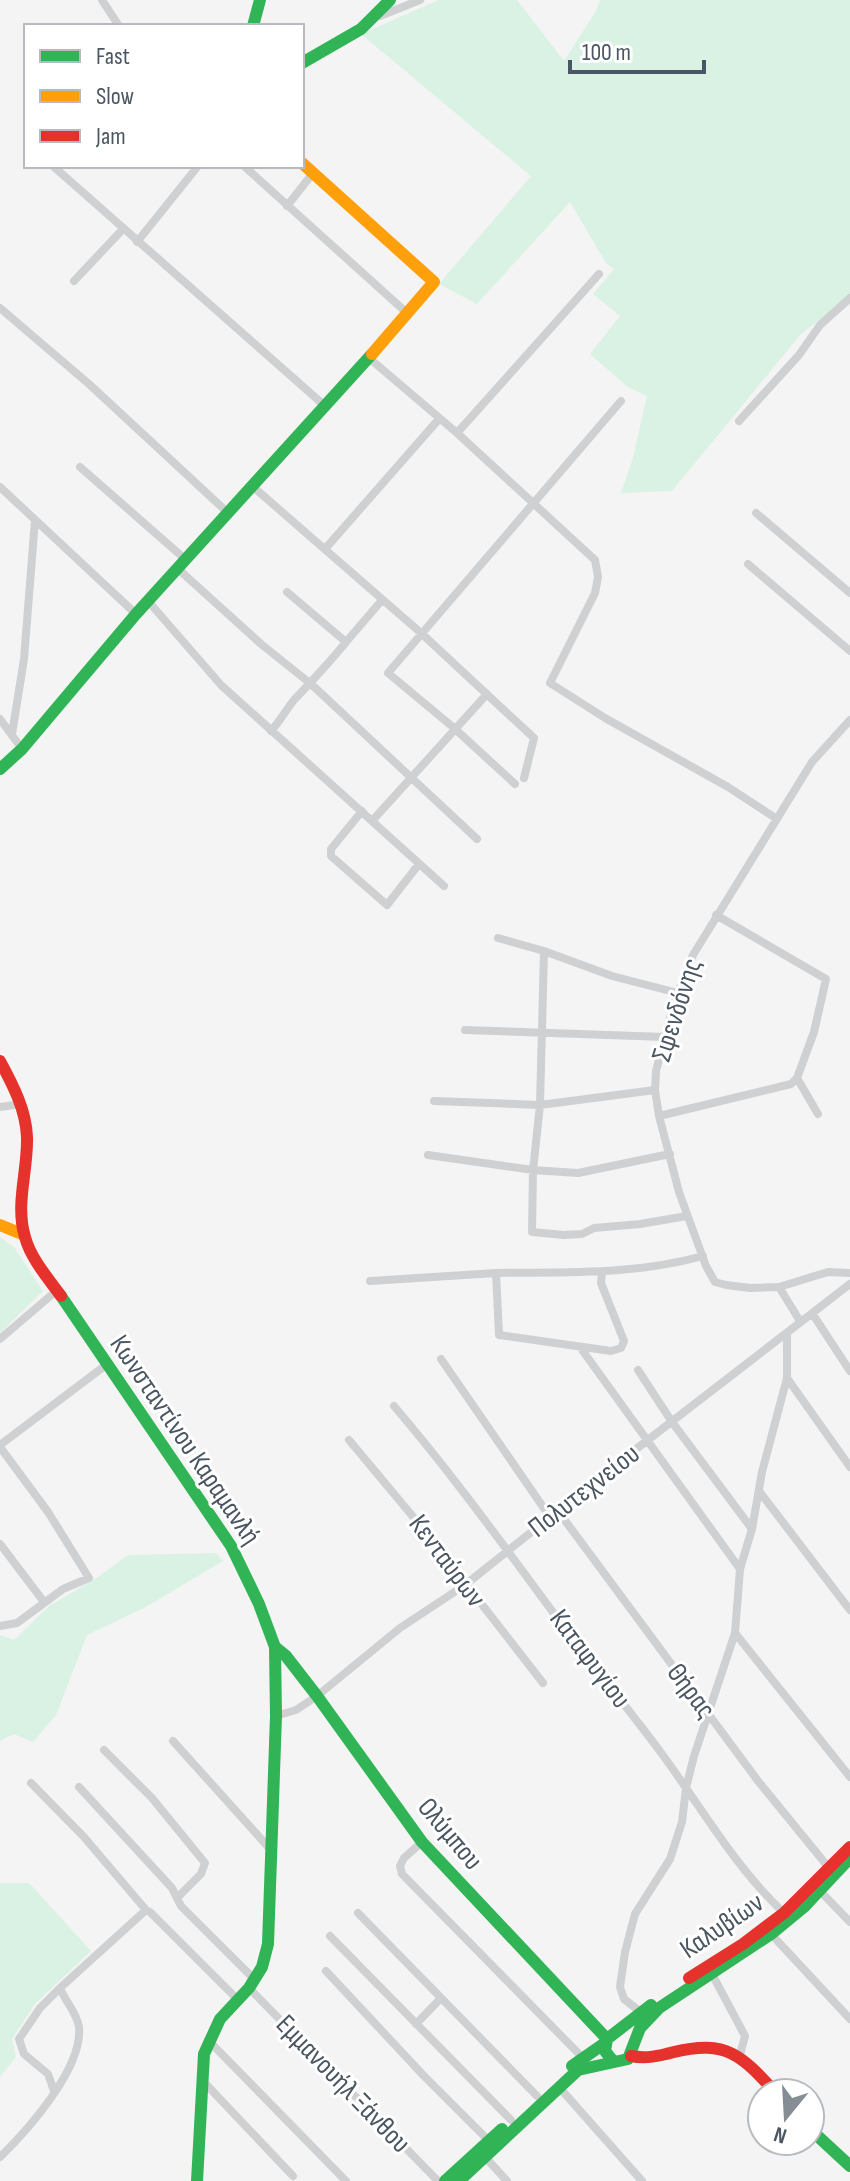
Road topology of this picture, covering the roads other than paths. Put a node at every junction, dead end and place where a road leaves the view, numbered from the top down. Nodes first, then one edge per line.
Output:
1 (102, 0) edge
2 (260, 0) edge
3 (390, 0) edge
4 (420, 0) edge
5 (378, 17) junction
6 (118, 24) edge
7 (254, 24) edge
8 (304, 62) edge
9 (304, 165) edge
10 (55, 168) edge
11 (196, 168) edge
12 (246, 168) edge
13 (313, 173) junction
14 (287, 206) junction
15 (123, 229) junction
16 (137, 242) junction
17 (599, 274) dead end
18 (74, 281) dead end
19 (850, 298) edge
20 (0, 308) edge
21 (407, 313) junction
22 (369, 358) junction
23 (621, 401) dead end
24 (325, 406) junction
25 (439, 419) junction
26 (739, 421) dead end
27 (457, 433) junction
28 (80, 467) dead end
29 (251, 485) junction
30 (0, 487) edge
31 (533, 501) junction
32 (227, 512) junction
33 (756, 513) dead end
34 (35, 520) junction
35 (325, 549) junction
36 (181, 563) junction
37 (748, 564) dead end
38 (287, 592) dead end
39 (850, 593) edge
40 (382, 600) junction
41 (148, 601) junction
42 (136, 614) junction
43 (421, 633) junction
44 (346, 642) junction
45 (850, 651) edge
46 (311, 684) junction
47 (487, 694) junction
48 (0, 719) edge
49 (850, 720) edge
50 (454, 728) junction
51 (271, 731) junction
52 (12, 734) junction
53 (22, 749) junction
54 (0, 769) edge
55 (411, 777) junction
56 (524, 778) dead end
57 (515, 784) dead end
58 (362, 811) junction
59 (777, 819) junction
60 (372, 821) junction
61 (477, 839) dead end
62 (419, 864) junction
63 (444, 886) dead end
64 (716, 915) junction
65 (498, 938) dead end
66 (544, 951) junction
67 (678, 993) junction
68 (465, 1030) dead end
69 (542, 1031) junction
70 (665, 1037) junction
71 (0, 1061) edge
72 (797, 1078) junction
73 (655, 1090) junction
74 (434, 1101) dead end
75 (21, 1104) junction
76 (540, 1105) junction
77 (0, 1107) edge
78 (818, 1114) dead end
79 (659, 1116) junction
80 (670, 1154) junction
81 (428, 1155) dead end
82 (533, 1170) junction
83 (687, 1216) junction
84 (0, 1225) edge
85 (22, 1234) junction
86 (703, 1256) junction
87 (602, 1272) junction
88 (496, 1273) junction
89 (850, 1273) edge
90 (370, 1281) dead end
91 (850, 1284) edge
92 (779, 1287) junction
93 (55, 1292) junction
94 (812, 1313) junction
95 (800, 1321) junction
96 (787, 1334) junction
97 (0, 1339) edge
98 (580, 1347) junction
99 (441, 1359) dead end
100 (106, 1365) junction
101 (638, 1370) dead end
102 (850, 1371) edge
103 (787, 1378) junction
104 (394, 1406) dead end
105 (672, 1422) junction
106 (349, 1440) dead end
107 (646, 1442) junction
108 (0, 1446) edge
109 (850, 1467) edge
110 (759, 1491) junction
111 (554, 1514) junction
112 (752, 1529) junction
113 (0, 1544) edge
114 (508, 1551) junction
115 (740, 1569) junction
116 (465, 1585) junction
117 (44, 1602) junction
118 (850, 1610) edge
119 (0, 1626) edge
120 (735, 1633) junction
121 (275, 1647) junction
122 (543, 1683) dead end
123 (317, 1696) junction
124 (708, 1712) junction
125 (276, 1716) junction
126 (173, 1741) dead end
127 (104, 1750) dead end
128 (850, 1777) edge
129 (31, 1783) dead end
130 (79, 1787) dead end
131 (686, 1788) junction
132 (422, 1842) junction
133 (850, 1847) edge
134 (271, 1850) junction
135 (850, 1858) edge
136 (829, 1868) junction
137 (820, 1891) junction
138 (177, 1898) junction
139 (146, 1910) junction
140 (358, 1913) dead end
141 (784, 1913) junction
142 (850, 1922) edge
143 (771, 1934) junction
144 (330, 1936) dead end
145 (326, 1971) dead end
146 (712, 1974) junction
147 (251, 1983) junction
148 (60, 1988) junction
149 (441, 1998) junction
150 (237, 1999) junction
151 (642, 2013) junction
152 (850, 2019) edge
153 (416, 2024) junction
154 (608, 2038) junction
155 (208, 2040) junction
156 (632, 2051) junction
157 (740, 2055) junction
158 (583, 2058) junction
159 (613, 2061) junction
160 (761, 2077) edge
161 (201, 2079) junction
162 (559, 2087) junction
163 (54, 2091) junction
164 (537, 2096) junction
165 (511, 2120) junction
166 (489, 2141) junction
167 (826, 2144) edge
168 (0, 2157) edge
169 (485, 2157) junction
170 (850, 2166) edge
171 (293, 2176) dead end
172 (197, 2181) edge
173 (346, 2181) edge
174 (438, 2181) edge
175 (445, 2181) edge
176 (459, 2181) edge
177 (507, 2181) edge
178 (642, 2181) edge

1 - 6 street
2 - 7 main road
3 - 5 main road
4 - 5 street
5 - 8 main road
9 - 13 main road
10 - 15 street
11 - 16 street
12 - 14 street
13 - 14 street
13 - 21 main road
14 - 21 street
15 - 16 street
15 - 18 street
16 - 24 street
17 - 27 street
19 - 26 street
20 - 32 street
21 - 22 main road
22 - 24 main road
22 - 25 street
23 - 31 street
24 - 29 main road
25 - 27 street
25 - 35 street
27 - 31 street
28 - 36 street
29 - 32 main road
29 - 35 street
30 - 34 street
31 - 43 street
31 - 59 street
32 - 36 main road
33 - 39 street
34 - 42 street
34 - 52 street
35 - 40 street
36 - 41 main road
36 - 46 street
37 - 45 street
38 - 44 street
40 - 43 street
40 - 44 street
41 - 42 main road
41 - 51 street
42 - 53 main road
43 - 47 street
43 - 50 street
44 - 46 street
46 - 51 street
46 - 55 street
47 - 50 street
47 - 56 street
48 - 52 street
49 - 59 street, Σφενδόνης
50 - 55 street
50 - 57 street
51 - 58 street
52 - 53 street
53 - 54 main road
55 - 60 street
55 - 61 street
58 - 60 street
58 - 62 street
59 - 64 street, Σφενδόνης
60 - 62 street
62 - 63 street
64 - 67 street, Σφενδόνης
64 - 72 street
65 - 66 street
66 - 67 street
66 - 69 street
67 - 70 street, Σφενδόνης
68 - 69 street
69 - 70 street
69 - 76 street
70 - 73 street, Σφενδόνης
71 - 75 main road, Κωνσταντίνου Καραμανλή
72 - 78 street
72 - 79 street
73 - 76 street
73 - 79 street, Σφενδόνης
74 - 76 street
75 - 77 street
75 - 85 main road, Κωνσταντίνου Καραμανλή
76 - 82 street
79 - 80 street, Σφενδόνης
80 - 82 street
80 - 83 street, Σφενδόνης
81 - 82 street
82 - 83 street
83 - 86 street, Σφενδόνης
84 - 85 main road
85 - 93 main road, Κωνσταντίνου Καραμανλή
86 - 87 street
86 - 92 street, Σφενδόνης
87 - 88 street
87 - 98 street
88 - 90 street
88 - 98 street
89 - 92 street
91 - 94 street, Πολυτεχνείου
92 - 95 street
93 - 97 street
93 - 100 main road, Κωνσταντίνου Καραμανλή
94 - 95 street, Πολυτεχνείου
94 - 102 street
95 - 96 street, Πολυτεχνείου
96 - 103 street
96 - 105 street, Πολυτεχνείου
98 - 107 street
99 - 111 street, Θήρας
100 - 108 street
100 - 121 main road, Κωνσταντίνου Καραμανλή
101 - 105 street
103 - 109 street
103 - 110 street
104 - 114 street, Καταφυγίου
105 - 107 street, Πολυτεχνείου
105 - 112 street
106 - 116 street, Κενταύρων
107 - 111 street, Πολυτεχνείου
107 - 115 street
108 - 117 street
110 - 112 street
110 - 118 street
111 - 114 street, Πολυτεχνείου
111 - 124 street, Θήρας
112 - 115 street
113 - 117 street
114 - 116 street, Πολυτεχνείου
114 - 131 street, Καταφυγίου
115 - 120 street
116 - 122 street, Κενταύρων
116 - 123 street, Πολυτεχνείου
117 - 119 street
120 - 124 street
120 - 128 street
121 - 123 main road, Ολύμπου
121 - 125 main road, Κωνσταντίνου Καραμανλή
123 - 125 street, Πολυτεχνείου
123 - 132 main road, Ολύμπου
124 - 131 street
124 - 136 street, Θήρας
125 - 134 main road, Κωνσταντίνου Καραμανλή
126 - 134 street
127 - 138 street
129 - 139 street
130 - 138 street, Εμμανουήλ Ξάνθου
131 - 141 street, Καταφυγίου
131 - 151 street
132 - 154 main road, Ολύμπου
132 - 158 street
133 - 136 main road, Καλυβίων
134 - 147 main road, Κωνσταντίνου Καραμανλή
135 - 137 main road, Καλυβίων
136 - 141 main road, Καλυβίων
137 - 142 street
137 - 143 main road, Καλυβίων
138 - 147 street, Εμμανουήλ Ξάνθου
139 - 148 street
139 - 150 street
140 - 149 street
141 - 151 main road, Καλυβίων
143 - 146 main road, Καλυβίων
143 - 152 street
144 - 153 street
145 - 166 street
146 - 156 main road, Καλυβίων
146 - 157 street
147 - 150 main road, Κωνσταντίνου Καραμανλή
147 - 174 street, Εμμανουήλ Ξάνθου
148 - 163 street
148 - 163 street
149 - 153 street
149 - 164 street
150 - 155 main road, Κωνσταντίνου Καραμανλή
151 - 154 main road, Καλυβίων
153 - 165 street
154 - 156 main road
154 - 158 main road, Καλυβίων
154 - 159 main road
155 - 161 main road, Κωνσταντίνου Καραμανλή
155 - 173 street
156 - 157 main road
156 - 159 main road
157 - 160 main road
158 - 164 main road, Καλυβίων
159 - 162 main road
161 - 171 street
161 - 172 main road, Κωνσταντίνου Καραμανλή
162 - 169 main road
162 - 178 street
163 - 168 street
164 - 165 main road, Καλυβίων
165 - 166 main road, Καλυβίων
166 - 175 main road, Καλυβίων
167 - 170 main road
169 - 176 main road
169 - 177 street

